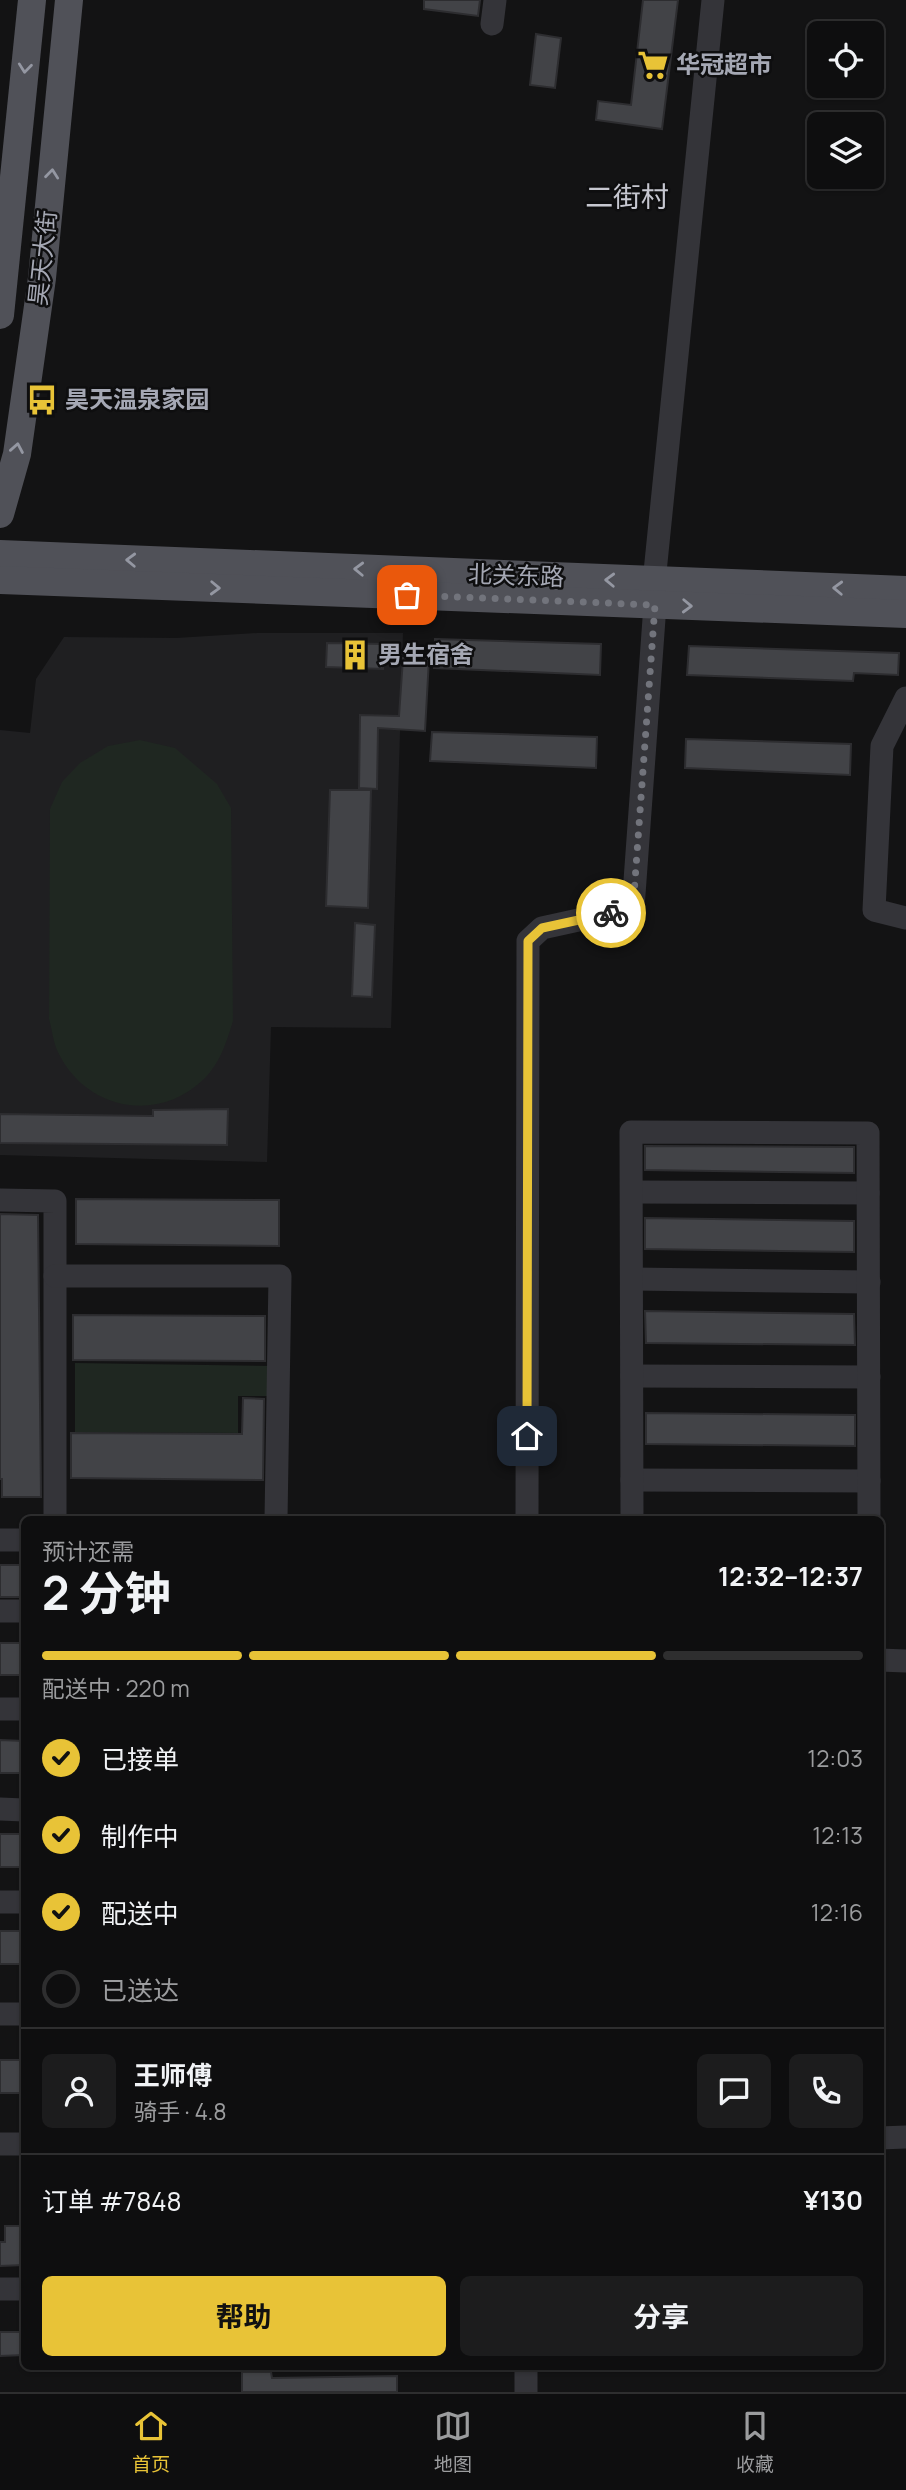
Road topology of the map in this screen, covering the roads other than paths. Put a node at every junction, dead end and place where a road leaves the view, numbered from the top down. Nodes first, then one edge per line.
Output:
1 (32, 0) edge
2 (69, 0) edge
3 (495, 0) edge
4 (713, 0) edge
5 (492, 24) dead end
6 (0, 308) edge
7 (0, 315) edge
8 (0, 514) edge
9 (0, 554) edge
10 (0, 580) edge
11 (906, 590) edge
12 (654, 593) junction
13 (906, 614) edge
14 (906, 698) edge
15 (906, 918) edge
16 (632, 1192) junction
17 (868, 1193) junction
18 (0, 1200) edge
19 (55, 1276) junction
20 (632, 1279) junction
21 (869, 1282) junction
22 (632, 1376) junction
23 (869, 1377) junction
24 (632, 1479) junction
25 (869, 1480) junction
26 (55, 1516) edge
27 (276, 1516) edge
28 (527, 1516) edge
29 (632, 1516) edge
30 (870, 1516) edge
31 (0, 1540) edge
32 (21, 1540) edge
33 (0, 1611) edge
34 (21, 1611) edge
35 (884, 1660) edge
36 (906, 1661) edge
37 (0, 1709) edge
38 (21, 1709) edge
39 (0, 1809) edge
40 (21, 1810) edge
41 (0, 1902) edge
42 (21, 1902) edge
43 (0, 2014) edge
44 (21, 2014) edge
45 (906, 2137) edge
46 (884, 2138) edge
47 (0, 2144) edge
48 (21, 2144) edge
49 (0, 2289) edge
50 (21, 2289) edge
51 (526, 2370) edge
52 (526, 2392) edge

1 -> 6 main road, 昊天大街
8 -> 2 main road, 昊天大街
3 - 5 street
4 - 12 street
6 - 7 main road, 昊天大街
12 -> 9 main road, 北关东路
10 -> 12 main road, 北关东路
11 -> 12 main road, 北关东路
12 -> 13 main road, 北关东路
12 - 28 street
14 - 15 street
16 - 17 street
16 - 17 street
16 - 20 street
17 - 21 street
18 - 19 street
19 - 26 street
19 - 27 street
20 - 21 street
20 - 22 street
21 - 23 street
22 - 23 street
22 - 24 street
23 - 25 street
24 - 25 street
24 - 29 street
25 - 30 street
31 - 32 street
33 - 34 street
35 - 36 street
37 - 38 street
39 - 40 street
41 - 42 street
43 - 44 street
45 - 46 street
47 - 48 street
49 - 50 street
51 - 52 street

